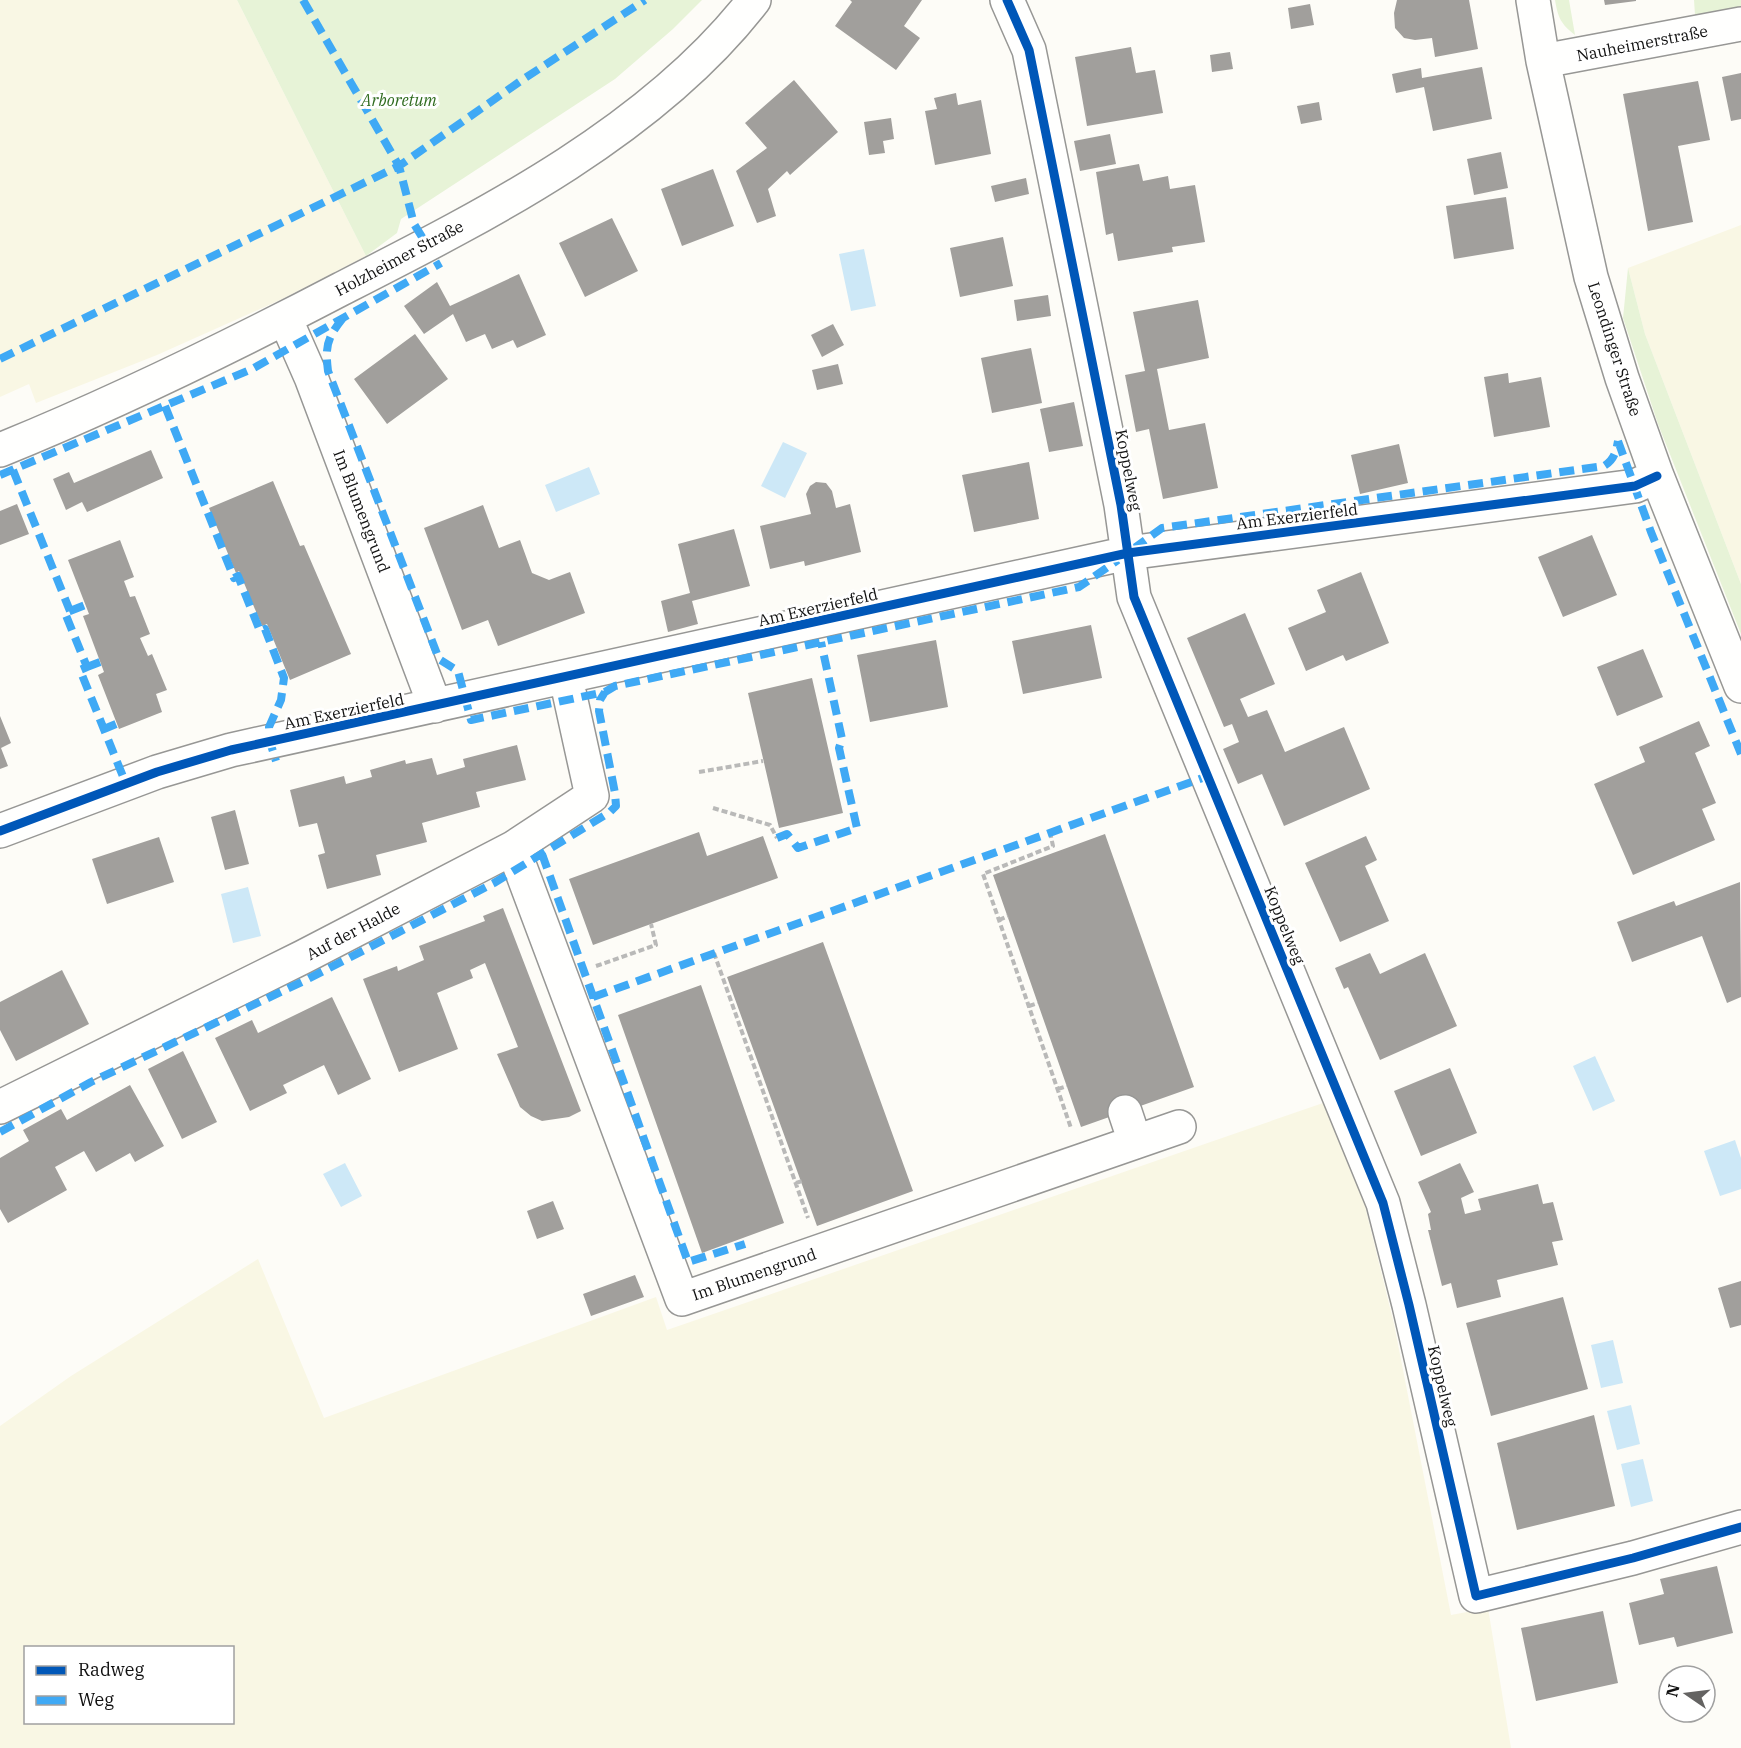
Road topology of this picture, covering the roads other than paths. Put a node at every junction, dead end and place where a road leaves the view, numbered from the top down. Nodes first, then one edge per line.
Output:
1 (754, 0) edge
2 (1007, 0) edge
3 (1533, 0) edge
4 (1741, 24) edge
5 (1543, 62) junction
6 (285, 318) junction
7 (0, 450) edge
8 (1657, 476) junction
9 (1128, 553) junction
10 (566, 678) junction
11 (1741, 686) edge
12 (435, 706) junction
13 (0, 831) edge
14 (513, 848) junction
15 (0, 1107) edge
16 (1179, 1127) dead end
17 (1741, 1527) edge

1 - 6 street, Holzheimer Straße
2 - 9 street, Koppelweg
3 - 5 street, Leondinger Straße
4 - 5 street, Nauheimerstraße
5 - 8 street, Leondinger Straße
6 - 7 street, Holzheimer Straße
6 - 12 street, Im Blumengrund
8 - 9 street, Am Exerzierfeld
8 - 11 street, Leondinger Straße
9 - 10 street, Am Exerzierfeld
9 - 17 street, Koppelweg
10 - 12 street, Am Exerzierfeld
10 - 14 street, Auf der Halde
12 - 13 street, Am Exerzierfeld
14 - 15 street, Auf der Halde
14 - 16 street, Im Blumengrund

